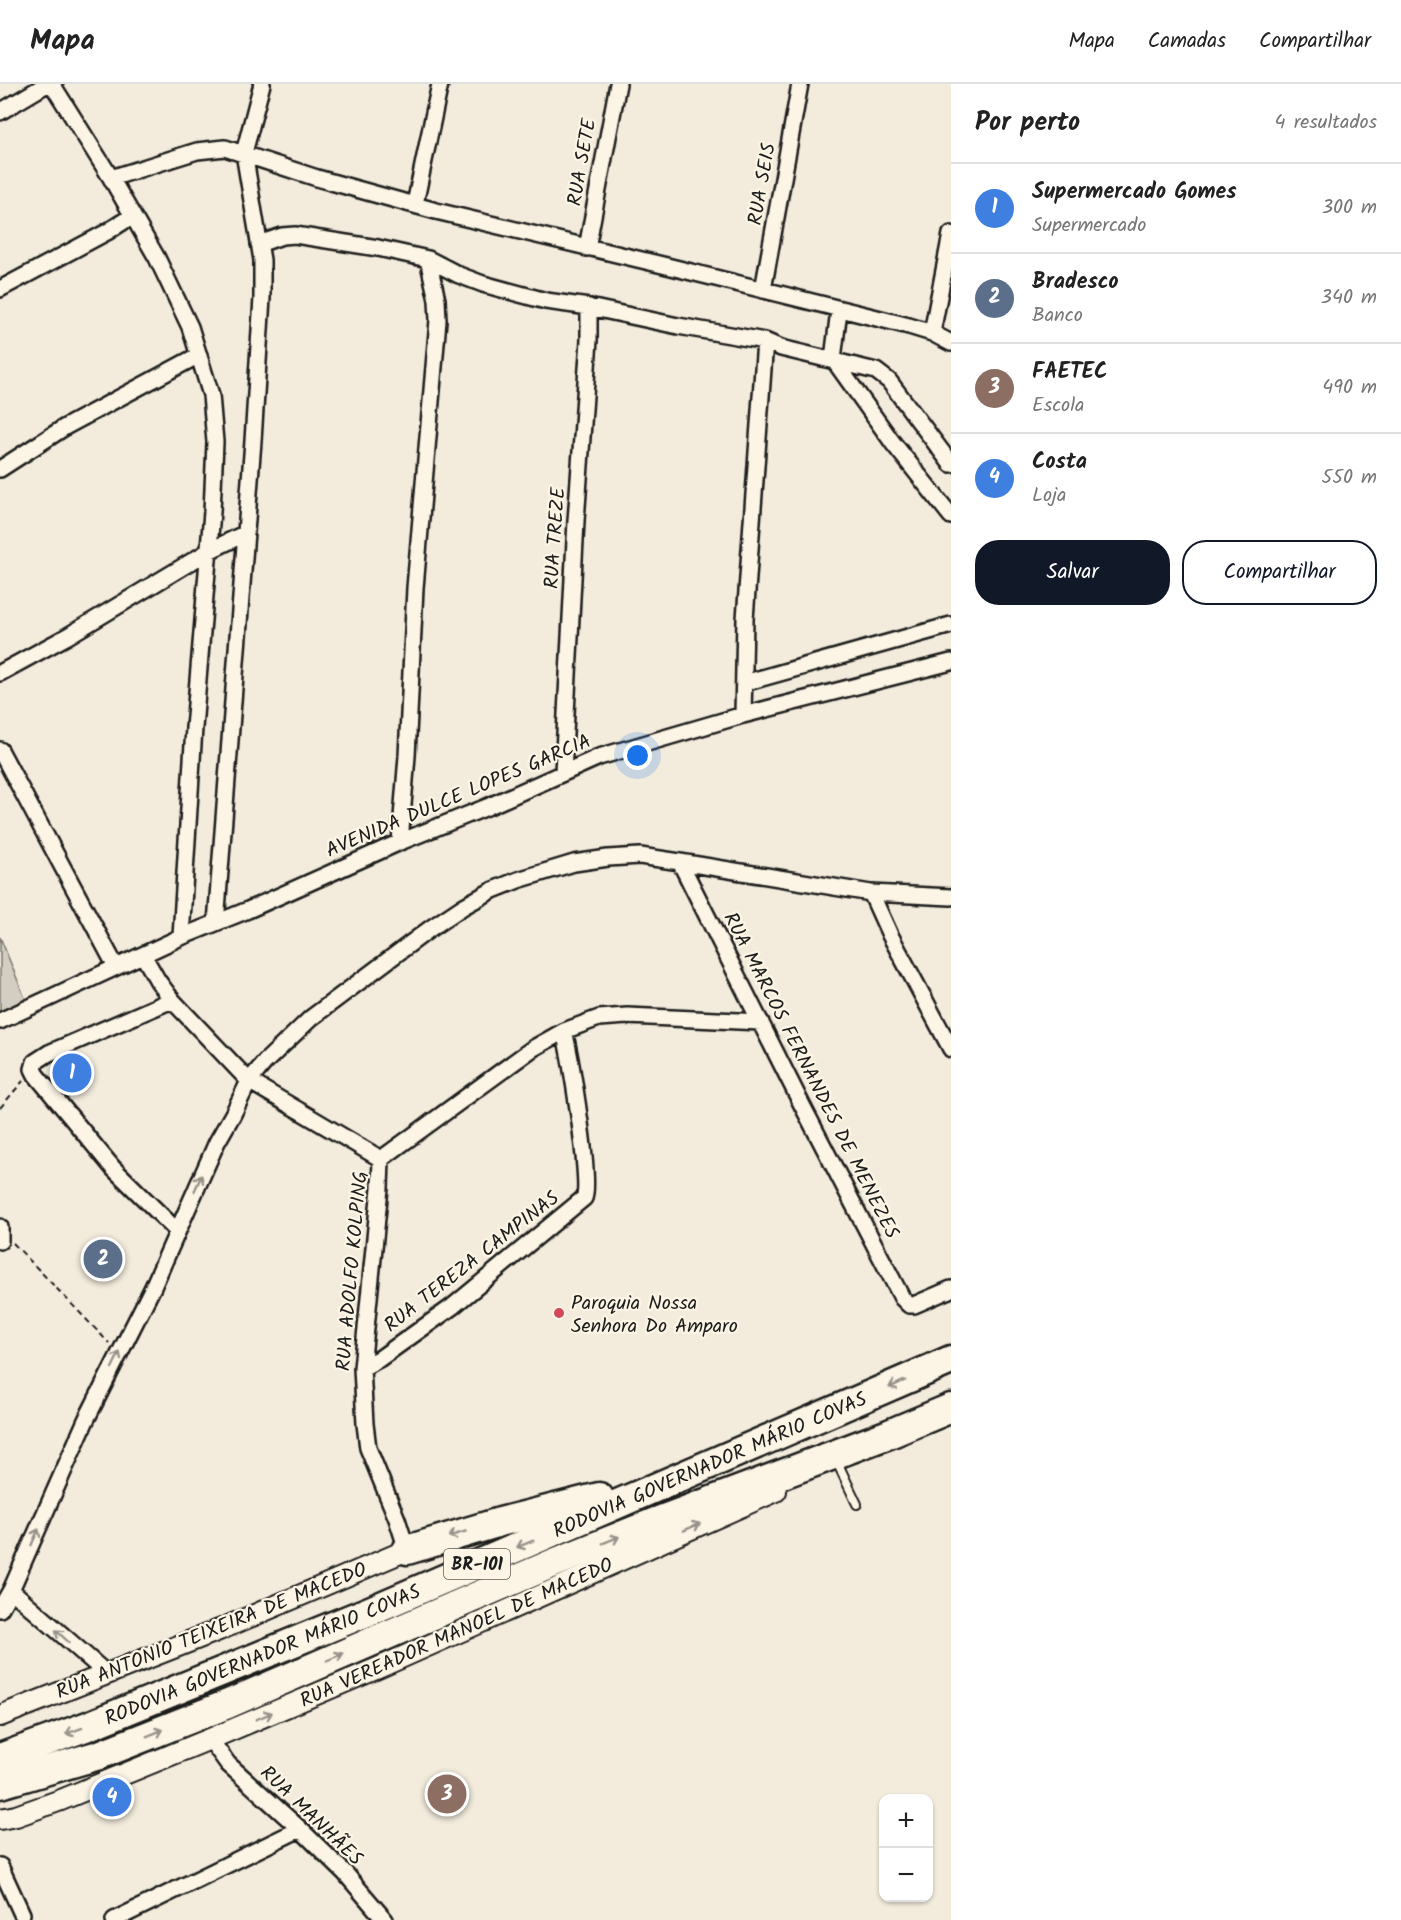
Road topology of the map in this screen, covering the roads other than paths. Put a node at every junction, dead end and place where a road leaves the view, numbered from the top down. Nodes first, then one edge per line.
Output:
1 (46, 84) edge
2 (52, 84) edge
3 (262, 84) edge
4 (440, 84) edge
5 (618, 84) edge
6 (800, 84) edge
7 (0, 112) edge
8 (244, 153) junction
9 (111, 178) junction
10 (415, 204) junction
11 (132, 216) junction
12 (951, 234) edge
13 (259, 244) junction
14 (587, 248) junction
15 (428, 259) junction
16 (0, 289) edge
17 (763, 290) junction
18 (589, 307) junction
19 (839, 310) junction
20 (932, 333) junction
21 (765, 340) junction
22 (951, 343) edge
23 (199, 354) junction
24 (833, 360) junction
25 (951, 464) edge
26 (0, 469) edge
27 (951, 516) edge
28 (246, 533) junction
29 (209, 551) junction
30 (951, 625) edge
31 (951, 662) edge
32 (0, 673) edge
33 (744, 683) junction
34 (743, 715) junction
35 (0, 750) edge
36 (563, 772) junction
37 (400, 842) junction
38 (680, 862) junction
39 (871, 892) junction
40 (951, 897) edge
41 (216, 923) junction
42 (181, 937) junction
43 (143, 955) junction
44 (116, 967) junction
45 (172, 1000) junction
46 (0, 1021) edge
47 (761, 1022) junction
48 (564, 1031) junction
49 (951, 1049) edge
50 (249, 1081) junction
51 (381, 1159) junction
52 (177, 1232) junction
53 (951, 1289) edge
54 (951, 1360) edge
55 (362, 1368) junction
56 (951, 1408) edge
57 (889, 1434) junction
58 (838, 1464) junction
59 (677, 1478) junction
60 (857, 1504) dead end
61 (407, 1550) junction
62 (11, 1590) junction
63 (0, 1609) edge
64 (83, 1655) junction
65 (106, 1674) junction
66 (80, 1685) junction
67 (5, 1712) edge
68 (210, 1739) junction
69 (0, 1758) edge
70 (0, 1784) edge
71 (5, 1820) edge
72 (300, 1829) junction
73 (0, 1866) edge
74 (22, 1914) dead end
75 (114, 1920) edge
76 (385, 1920) edge

1 - 7 street
2 - 9 street
3 - 8 street
4 - 10 street
5 - 14 street, RUA SETE
6 - 17 street, RUA SEIS
8 - 9 street
8 - 10 street
8 - 13 street
9 - 11 street
10 - 14 street
11 - 16 street
11 - 23 street
12 - 20 street
13 - 15 street
13 - 28 street
14 - 17 street
15 - 18 street
15 - 37 street
17 - 19 street
18 - 21 street
18 - 36 street, RUA TREZE
19 - 20 street
19 - 24 street
20 - 22 street
21 - 24 street
21 - 33 street
23 - 26 street
23 - 29 street
24 - 25 street
24 - 27 street
28 - 29 street
28 - 41 street
29 - 32 street
29 - 42 street
30 - 33 street
31 - 34 street, AVENIDA DULCE LOPES GARCIA
33 - 34 street
34 - 36 street, AVENIDA DULCE LOPES GARCIA
35 - 44 street
36 - 37 street, AVENIDA DULCE LOPES GARCIA
37 - 41 street, AVENIDA DULCE LOPES GARCIA
38 - 39 street
38 - 47 street, RUA MARCOS FERNANDES DE MENEZES
38 - 50 street
39 - 40 street
39 - 49 street
41 - 42 street, AVENIDA DULCE LOPES GARCIA
42 - 43 street, AVENIDA DULCE LOPES GARCIA
43 - 44 street, AVENIDA DULCE LOPES GARCIA
43 - 45 street
44 - 46 street, AVENIDA DULCE LOPES GARCIA
45 - 50 street
45 - 52 street
47 - 48 street, RUA ADOLFO KOLPING
47 - 53 street, RUA MARCOS FERNANDES DE MENEZES
48 - 51 street, RUA ADOLFO KOLPING
48 - 55 street, RUA TEREZA CAMPINAS
50 - 51 street
52 -> 50 street
51 - 55 street, RUA ADOLFO KOLPING
62 -> 52 street
54 -> 59 highway, RODOVIA GOVERNADOR MÁRIO COVAS / BR-101
55 - 61 street, RUA ADOLFO KOLPING
56 - 57 highway, RODOVIA GOVERNADOR MÁRIO COVAS / BR-101
57 - 58 street, RUA VEREADOR MANOEL DE MACEDO
70 -> 57 highway, RODOVIA GOVERNADOR MÁRIO COVAS / BR-101
58 - 60 lane
68 -> 58 street, RUA VEREADOR MANOEL DE MACEDO
59 -> 61 highway
59 -> 69 highway, RODOVIA GOVERNADOR MÁRIO COVAS / BR-101
61 - 65 street, RUA ANTONIO TEIXEIRA DE MACEDO
62 - 63 street
64 -> 62 street
64 - 65 street
64 - 66 street
65 - 66 street, RUA ANTONIO TEIXEIRA DE MACEDO
66 - 67 street, RUA ANTONIO TEIXEIRA DE MACEDO
68 - 71 street, RUA VEREADOR MANOEL DE MACEDO
68 - 72 street, RUA MANHÃES
72 - 75 street
72 - 76 street, RUA MANHÃES
73 - 74 street

